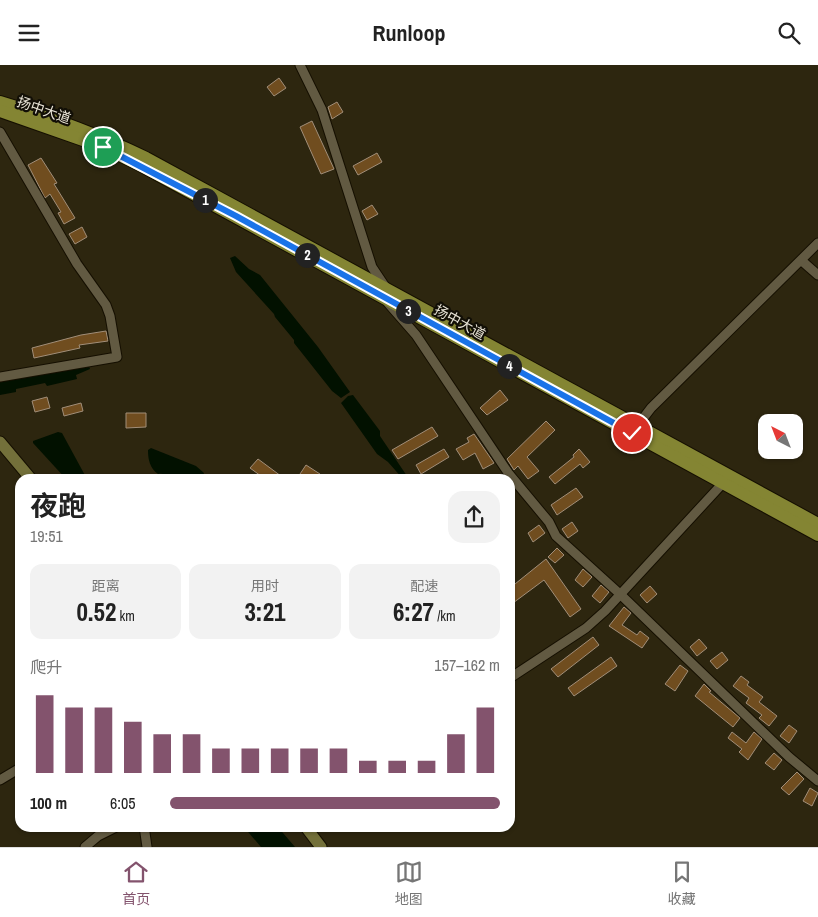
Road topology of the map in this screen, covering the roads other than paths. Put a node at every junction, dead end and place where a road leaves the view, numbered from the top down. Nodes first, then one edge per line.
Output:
1 (300, 65) edge
2 (0, 102) edge
3 (0, 111) edge
4 (0, 131) edge
5 (818, 243) edge
6 (802, 261) junction
7 (818, 275) edge
8 (385, 292) junction
9 (0, 377) edge
10 (635, 429) junction
11 (0, 442) edge
12 (27, 474) edge
13 (509, 474) edge
14 (726, 479) junction
15 (515, 481) edge
16 (818, 524) edge
17 (818, 535) edge
18 (621, 595) junction
19 (515, 675) edge
20 (15, 771) edge
21 (0, 780) edge
22 (818, 781) edge
23 (107, 832) edge
24 (145, 832) edge
25 (310, 832) edge
26 (85, 847) edge
27 (147, 847) edge
28 (321, 847) edge

1 - 8 street
2 - 8 main road, 扬中大道
3 - 8 main road, 扬中大道
4 - 9 street
5 - 6 street
6 - 7 street
6 - 10 street
8 - 10 main road, 扬中大道
8 - 13 street
10 - 14 main road, 扬中大道
11 - 12 main road
14 - 16 main road, 扬中大道
14 - 17 main road, 扬中大道
14 - 18 street
15 - 18 street
18 - 19 street
18 - 22 street
20 - 21 street
23 - 26 street
24 - 27 street
25 - 28 main road

